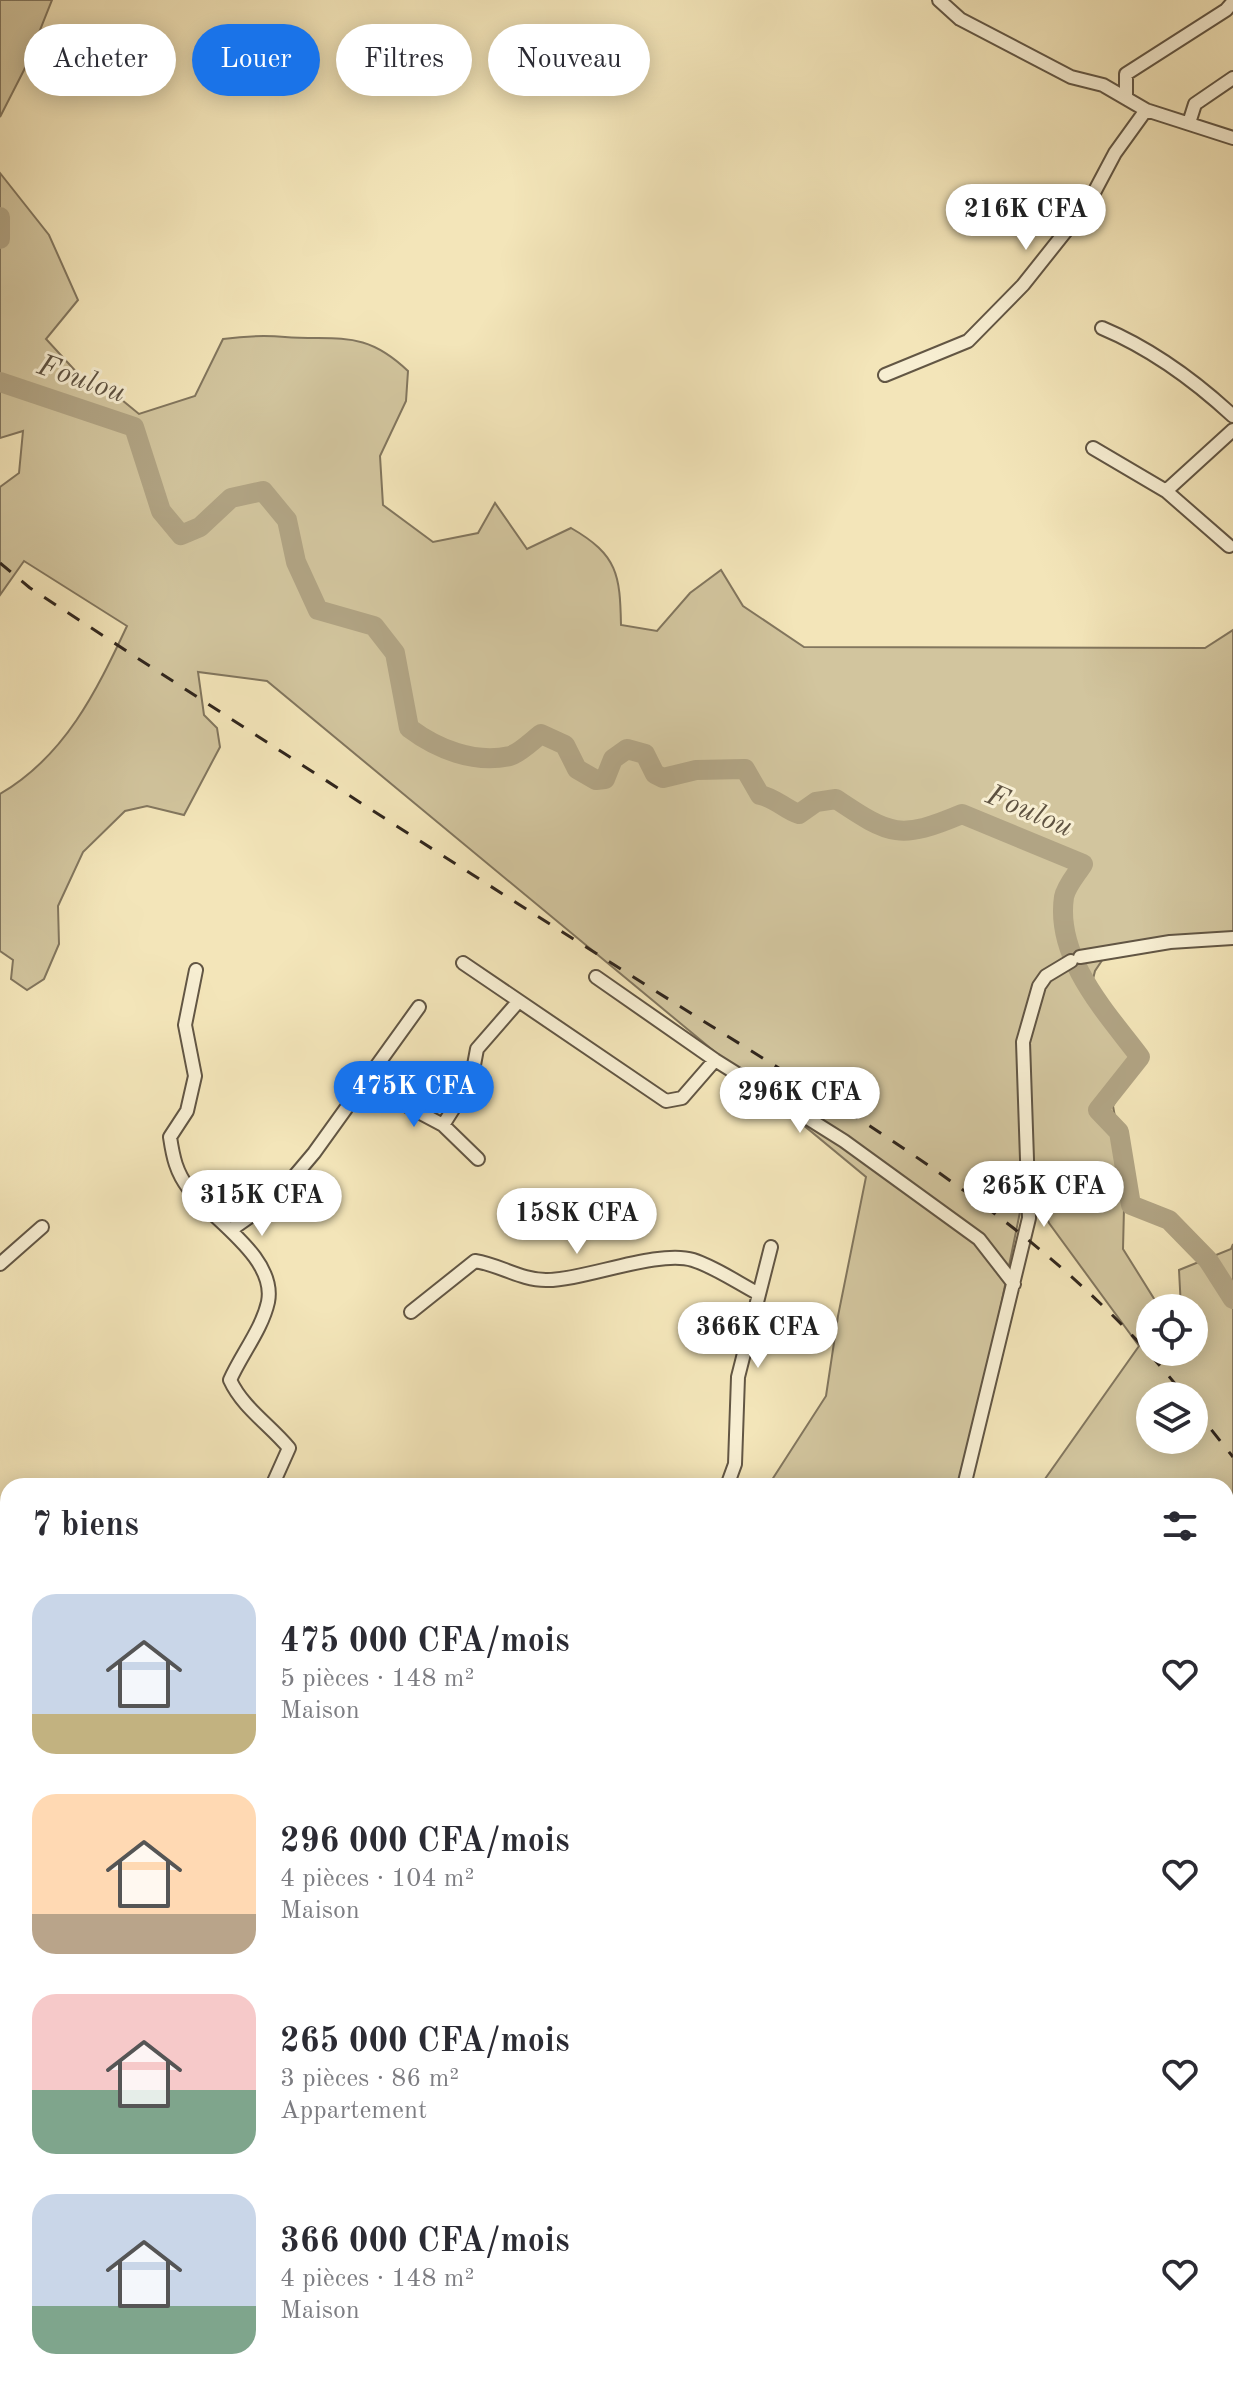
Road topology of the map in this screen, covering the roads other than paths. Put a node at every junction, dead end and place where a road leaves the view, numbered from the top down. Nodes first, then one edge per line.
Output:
1 (939, 0) edge
2 (1233, 2) edge
3 (1233, 78) edge
4 (1126, 98) junction
5 (1146, 110) junction
6 (1189, 123) junction
7 (1233, 138) edge
8 (1102, 328) dead end
9 (885, 375) dead end
10 (1233, 416) edge
11 (1233, 430) edge
12 (1093, 448) dead end
13 (1166, 491) junction
14 (1229, 546) dead end
15 (1233, 938) edge
16 (463, 963) dead end
17 (196, 970) dead end
18 (596, 977) dead end
19 (517, 1003) junction
20 (419, 1007) dead end
21 (715, 1060) junction
22 (362, 1082) junction
23 (443, 1125) junction
24 (478, 1159) dead end
25 (42, 1227) dead end
26 (232, 1229) junction
27 (771, 1247) dead end
28 (0, 1264) edge
29 (1014, 1284) junction
30 (759, 1294) junction
31 (411, 1312) dead end
32 (276, 1478) edge
33 (730, 1478) edge
34 (966, 1478) edge

1 - 4 street
2 - 4 street
3 - 6 street
4 - 5 street
5 - 6 street
5 - 9 street
6 - 7 street
8 - 10 street
11 - 13 street
12 - 13 street
13 - 14 street
15 - 29 street
16 - 19 street
17 - 26 street
18 - 21 street
19 - 21 street
19 - 23 street
20 - 22 street
21 - 29 street
22 - 23 street
22 - 26 street
23 - 24 street
25 - 28 street
26 - 32 street
27 - 30 street
29 - 34 street
30 - 31 street
30 - 33 street

